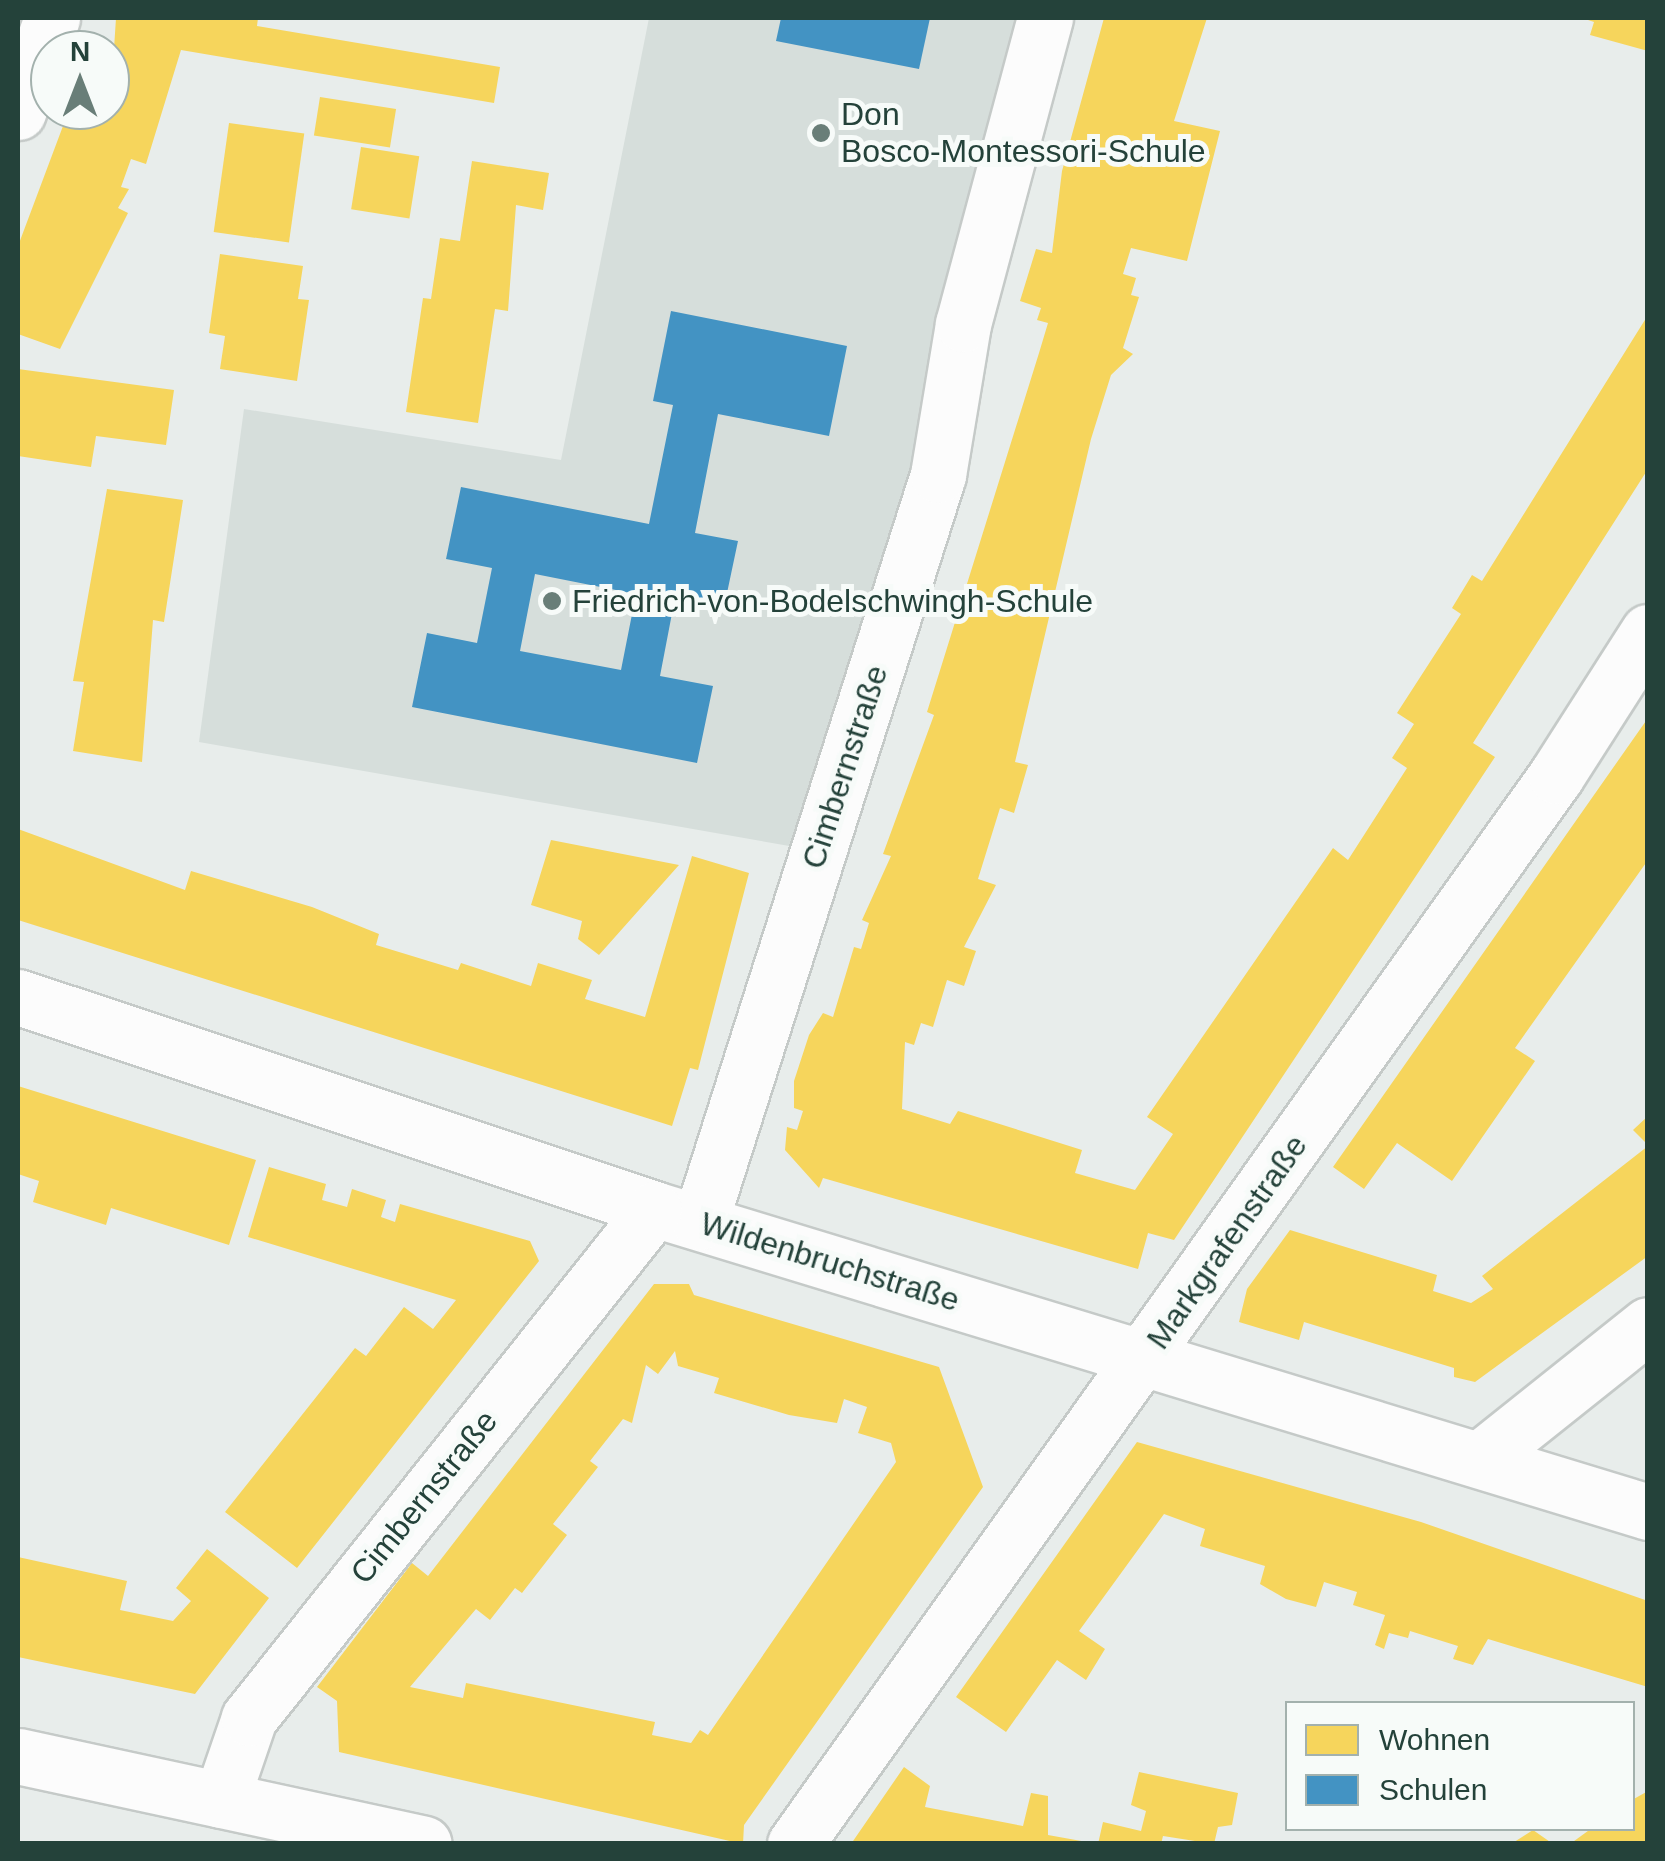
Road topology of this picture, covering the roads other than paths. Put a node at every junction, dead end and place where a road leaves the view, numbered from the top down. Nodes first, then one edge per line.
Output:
1 (52, 18) edge
2 (1046, 18) edge
3 (18, 112) edge
4 (1648, 632) edge
5 (18, 997) edge
6 (677, 1215) junction
7 (1648, 1325) edge
8 (1145, 1359) junction
9 (1479, 1460) junction
10 (1648, 1512) edge
11 (18, 1756) edge
12 (221, 1800) junction
13 (424, 1844) edge
14 (795, 1844) edge

1 - 3 street
2 - 6 street, Cimbernstraße
4 - 8 street, Markgrafenstraße
5 - 6 street, Wildenbruchstraße
6 - 8 street, Wildenbruchstraße
6 - 12 street, Cimbernstraße
7 - 9 street
8 - 9 street, Wildenbruchstraße
8 - 14 street, Markgrafenstraße
9 - 10 street, Wildenbruchstraße
11 - 12 street
12 - 13 street

